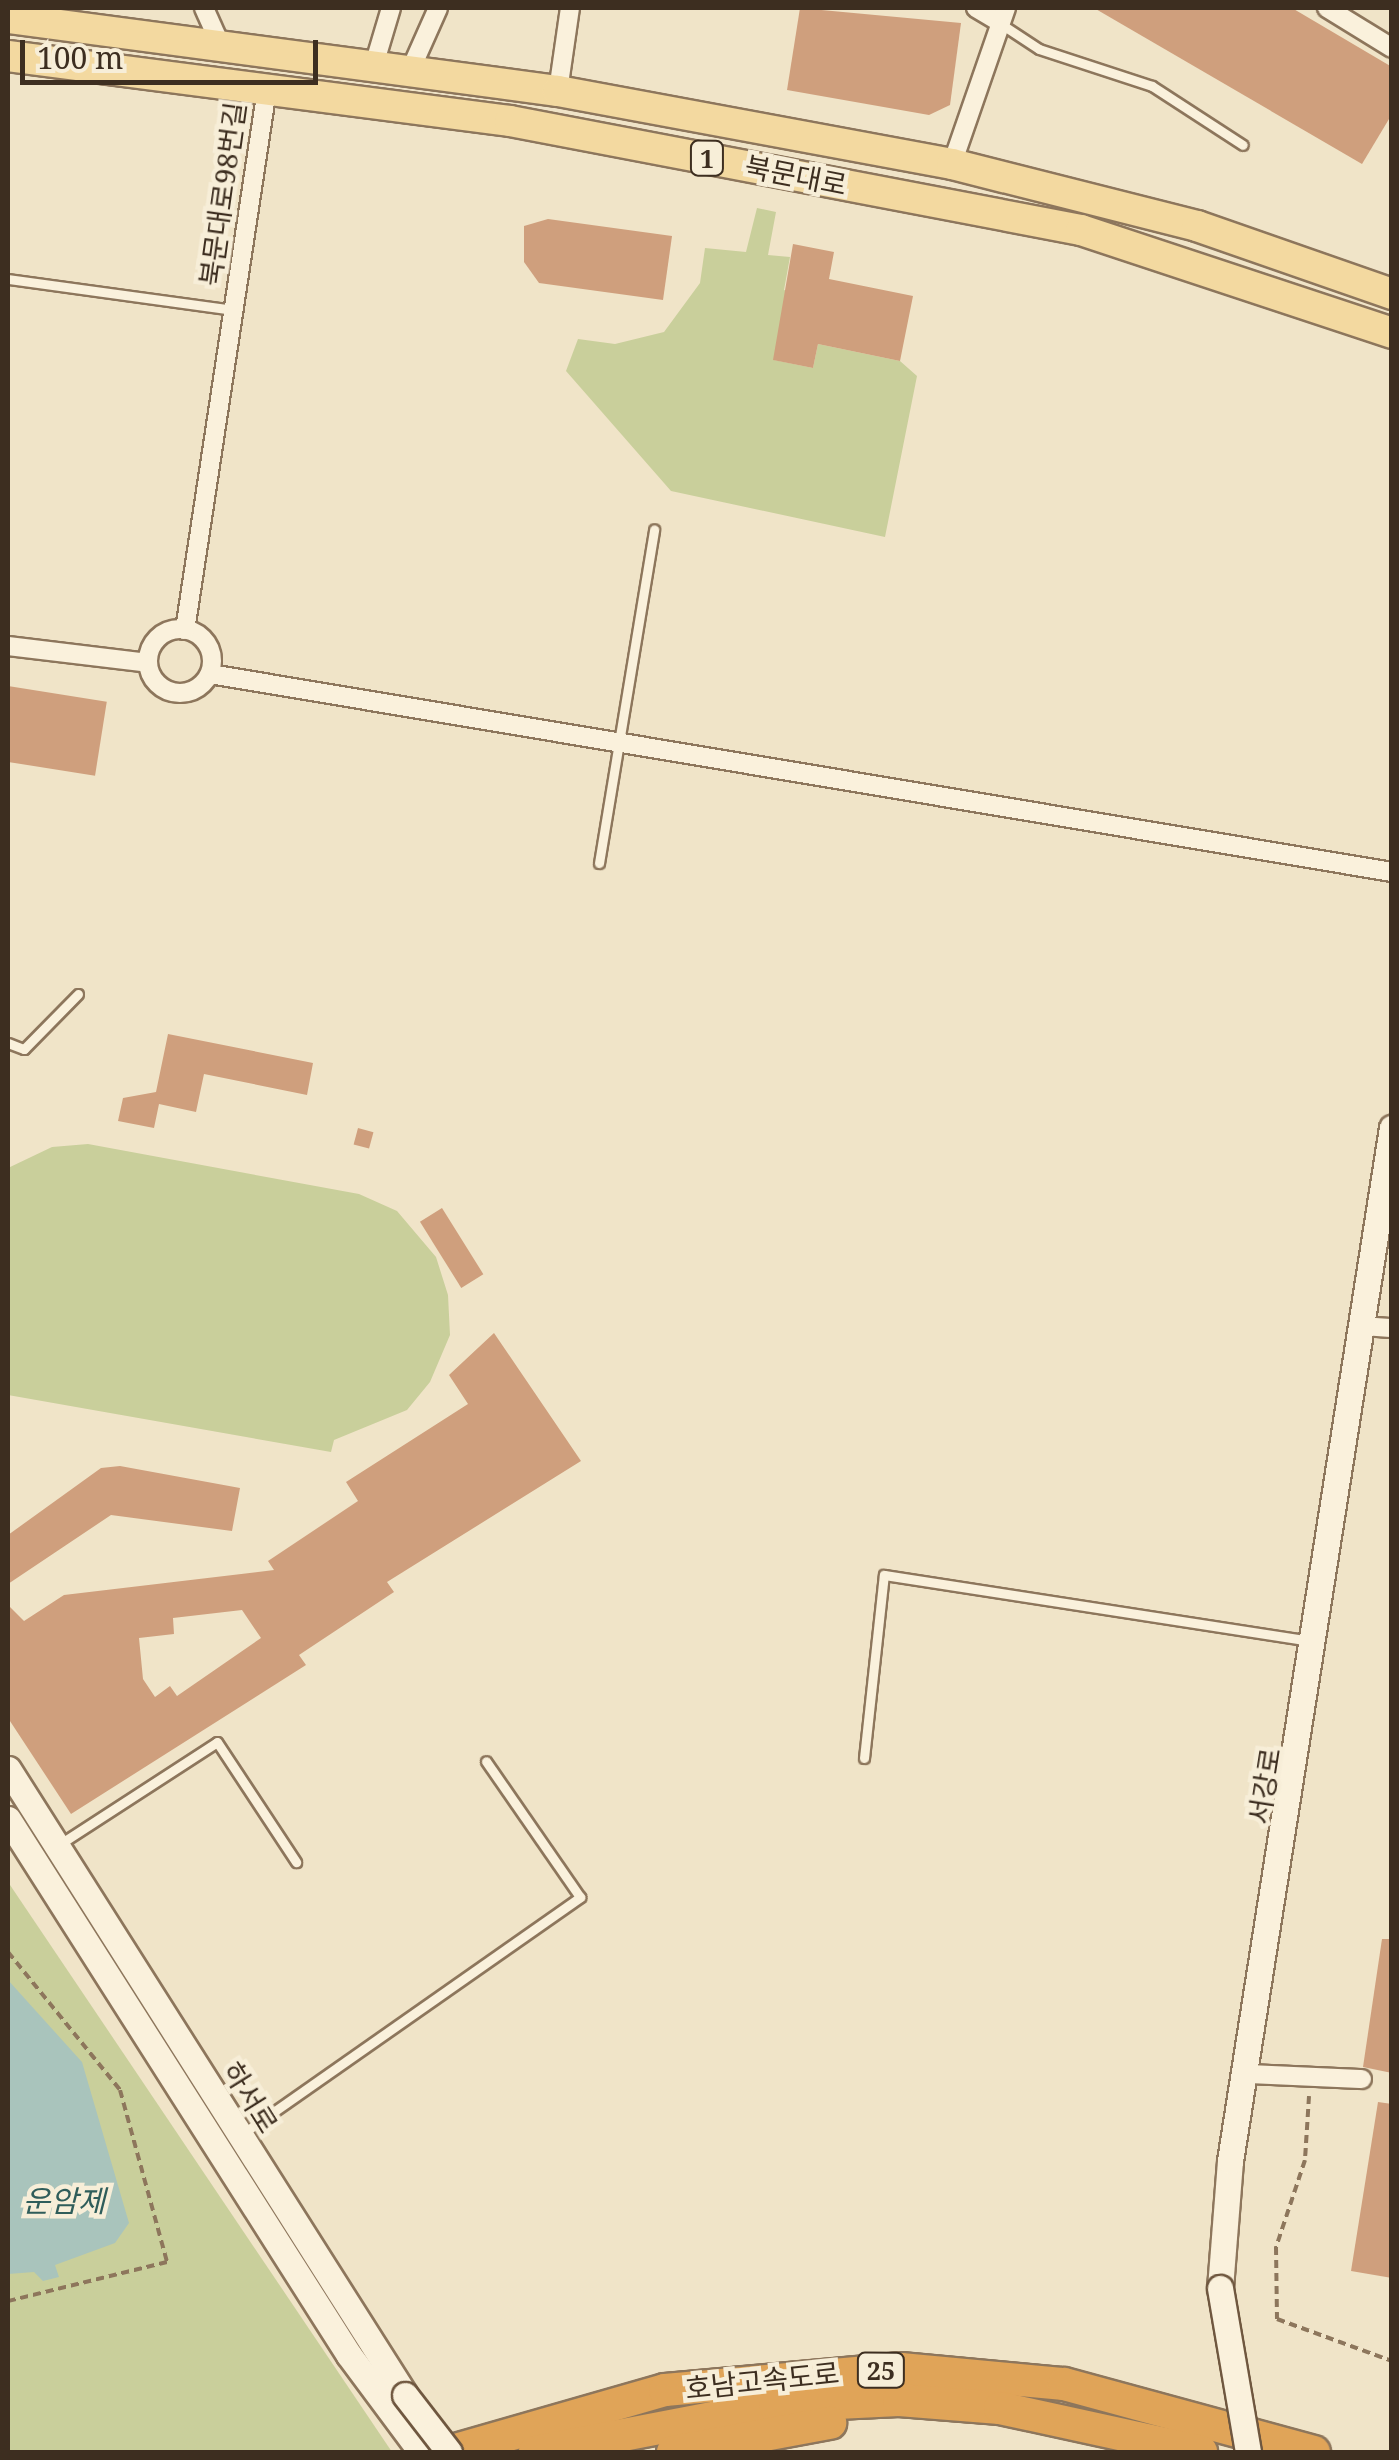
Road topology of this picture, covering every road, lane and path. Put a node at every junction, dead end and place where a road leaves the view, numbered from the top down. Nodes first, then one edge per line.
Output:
1 (204, 8) edge
2 (390, 8) edge
3 (438, 8) edge
4 (570, 8) edge
5 (976, 8) edge
6 (1327, 8) edge
7 (1002, 15) edge
8 (8, 18) edge
9 (221, 46) junction
10 (1392, 48) edge
11 (8, 56) edge
12 (374, 65) junction
13 (410, 71) junction
14 (267, 89) junction
15 (558, 90) junction
16 (1243, 145) dead end
17 (952, 164) junction
18 (8, 279) edge
19 (1392, 294) edge
20 (236, 311) junction
21 (1392, 332) edge
22 (654, 529) dead end
23 (185, 630) junction
24 (8, 646) edge
25 (148, 663) junction
26 (210, 674) junction
27 (618, 744) junction
28 (599, 863) dead end
29 (1392, 872) edge
30 (78, 994) dead end
31 (8, 1043) edge
32 (1392, 1128) edge
33 (1362, 1326) junction
34 (1392, 1328) edge
35 (1315, 1642) junction
36 (864, 1758) dead end
37 (486, 1761) dead end
38 (8, 1769) edge
39 (8, 1819) edge
40 (60, 1844) junction
41 (296, 1862) dead end
42 (8, 1952) edge
43 (1247, 2074) junction
44 (1310, 2079) junction
45 (1362, 2080) dead end
46 (240, 2136) junction
47 (8, 2300) edge
48 (1392, 2361) edge
49 (398, 2404) junction
50 (1073, 2422) junction
51 (421, 2452) edge
52 (449, 2452) edge
53 (535, 2452) edge
54 (673, 2452) edge
55 (1201, 2452) edge
56 (1248, 2452) edge
57 (1314, 2452) edge

1 - 9 street
2 - 12 street
3 - 13 street
4 - 15 street
5 - 7 street
6 - 10 street
7 - 16 lane
7 - 17 street
8 - 9 main road, 북문대로 / 1
9 - 12 main road, 북문대로 / 1
9 - 14 street, 북문대로98번길
11 - 14 main road, 북문대로 / 1
12 - 13 main road, 북문대로 / 1
13 - 15 main road, 북문대로 / 1
14 - 20 street, 북문대로98번길
14 - 21 main road, 북문대로 / 1
15 - 17 main road, 북문대로 / 1
17 - 19 main road, 북문대로 / 1
18 - 20 lane
20 - 23 street, 북문대로98번길
22 - 27 lane
23 - 25 street
23 - 26 street
24 - 25 street
25 - 26 street
26 - 27 street
27 - 28 lane
27 - 29 street
30 - 31 lane
32 - 33 street, 서강로
33 - 34 street
33 - 35 street, 서강로
35 - 36 lane
35 - 43 street, 서강로
37 - 46 lane
38 - 40 street, 하서로
39 - 49 street, 하서로
40 - 41 lane
40 - 46 street, 하서로
42 - 47 path
43 - 44 street
43 - 56 street, 서강로, bridge
44 - 45 street
44 - 48 path
46 - 49 street, 하서로
49 - 51 street, 하서로
49 - 52 street, 하서로, bridge
50 - 53 highway, 호남고속도로 / 25
50 - 54 highway
50 - 55 highway, 호남고속도로 / 25
52 - 57 highway, 호남고속도로 / 25

